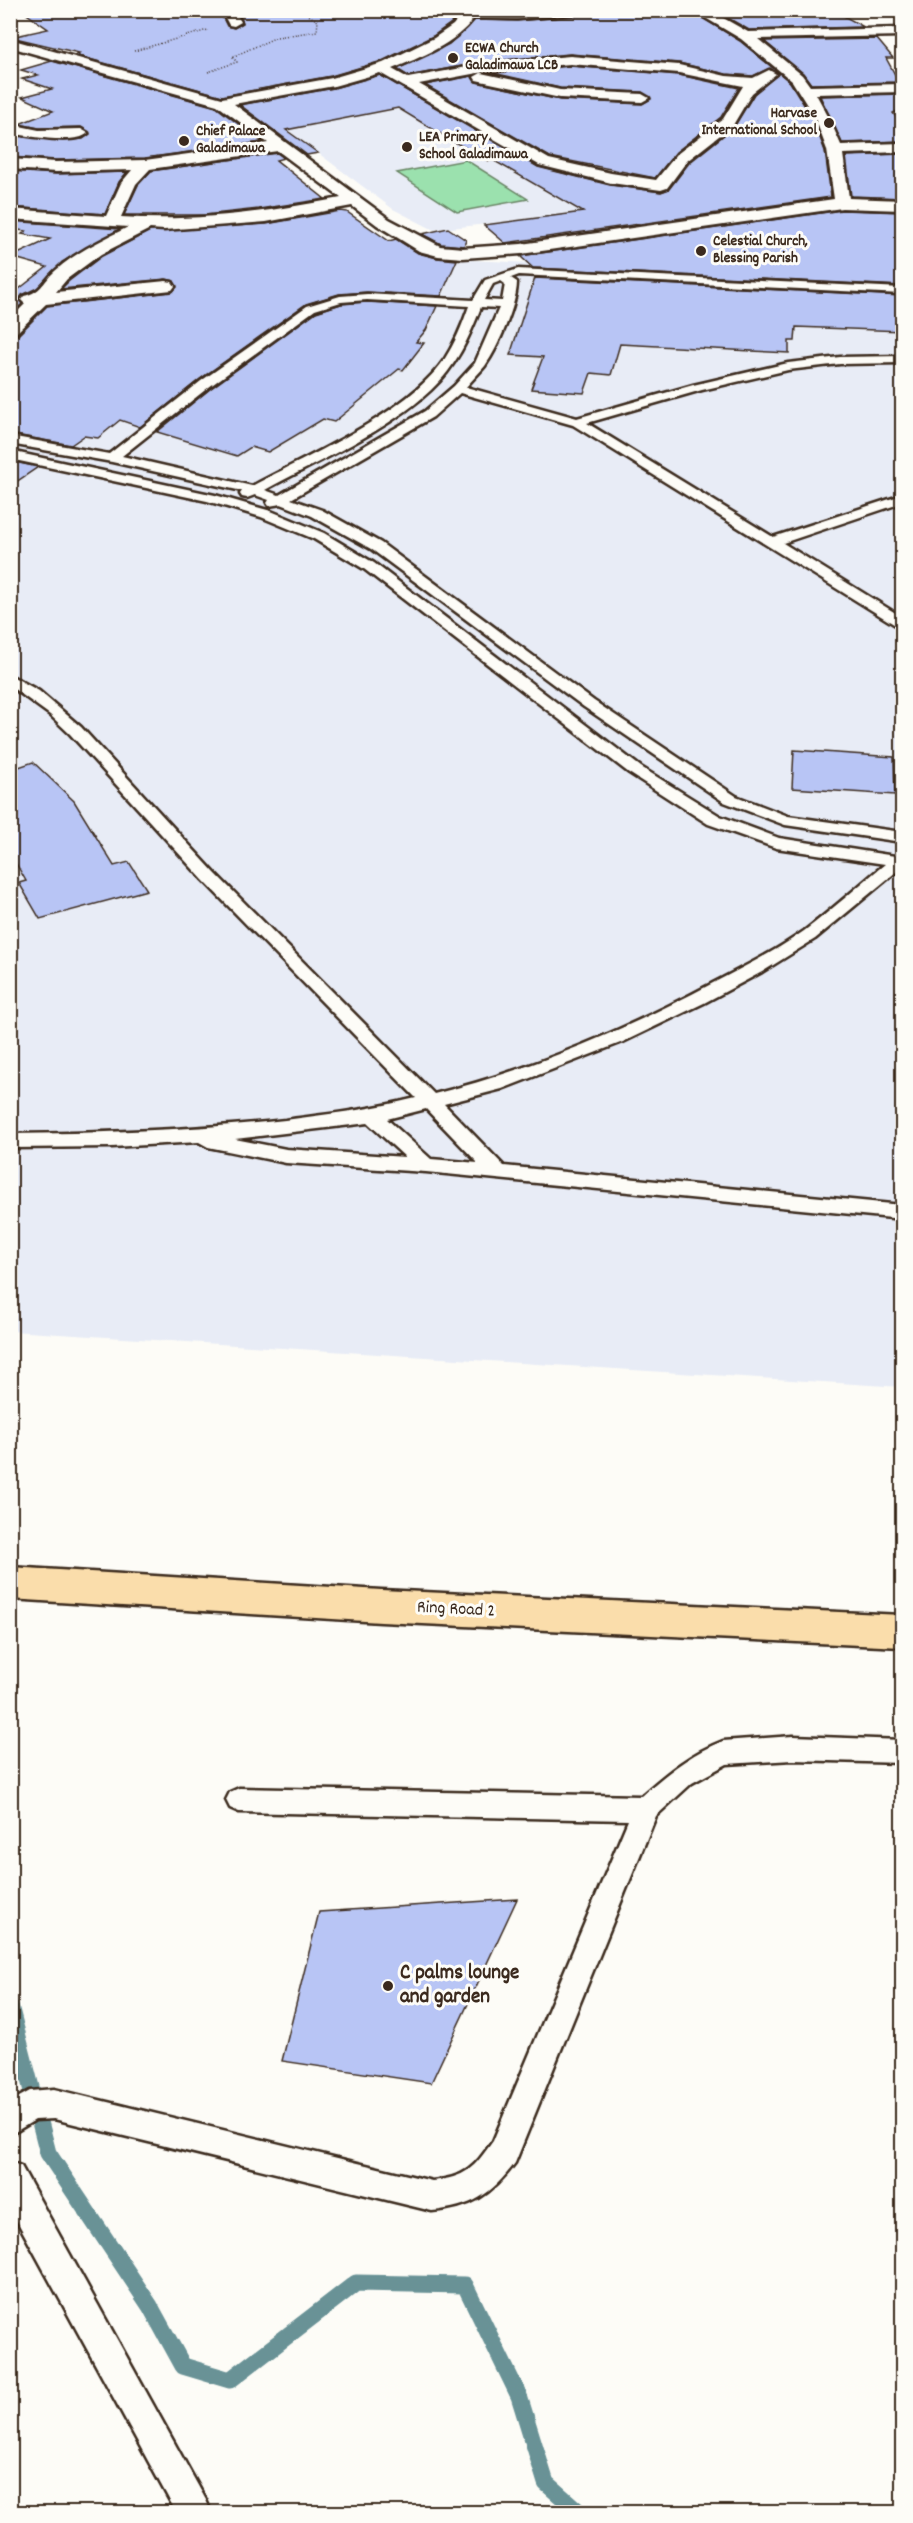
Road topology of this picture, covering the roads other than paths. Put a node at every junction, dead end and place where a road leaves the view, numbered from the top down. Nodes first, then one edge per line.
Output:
1 (575, 10) edge
2 (698, 10) edge
3 (471, 12) edge
4 (900, 26) edge
5 (746, 36) junction
6 (10, 43) edge
7 (780, 66) junction
8 (383, 69) junction
9 (456, 73) junction
10 (408, 82) junction
11 (758, 83) junction
12 (903, 88) edge
13 (806, 90) junction
14 (642, 98) dead end
15 (222, 102) junction
16 (17, 129) edge
17 (81, 133) dead end
18 (281, 146) junction
19 (903, 147) edge
20 (835, 150) junction
21 (10, 159) edge
22 (10, 164) edge
23 (145, 165) junction
24 (354, 201) junction
25 (842, 203) junction
26 (903, 205) edge
27 (680, 210) dead end
28 (10, 214) edge
29 (111, 222) junction
30 (691, 223) junction
31 (145, 225) junction
32 (501, 277) junction
33 (166, 286) dead end
34 (903, 291) edge
35 (10, 299) edge
36 (40, 300) junction
37 (476, 304) junction
38 (505, 305) junction
39 (10, 329) edge
40 (903, 359) edge
41 (458, 389) junction
42 (577, 422) junction
43 (10, 440) edge
44 (10, 455) edge
45 (112, 458) junction
46 (254, 490) junction
47 (282, 499) junction
48 (903, 499) edge
49 (231, 502) junction
50 (259, 511) junction
51 (770, 543) junction
52 (903, 623) edge
53 (10, 679) edge
54 (903, 837) edge
55 (902, 861) edge
56 (433, 1102) junction
57 (372, 1116) junction
58 (189, 1135) junction
59 (10, 1141) edge
60 (426, 1165) junction
61 (498, 1172) junction
62 (903, 1212) edge
63 (10, 1583) edge
64 (903, 1631) edge
65 (903, 1752) edge
66 (239, 1800) dead end
67 (646, 1808) junction
68 (10, 2120) edge
69 (10, 2177) edge
70 (194, 2512) edge

1 - 3 street
2 - 5 street
3 - 8 street
4 - 5 street
5 - 7 street
6 - 15 street
7 - 11 street
7 - 13 street
8 - 10 street
8 - 15 street
9 - 10 street
9 - 11 street
9 - 14 street
10 - 11 street
12 - 13 street
13 - 20 street
15 - 18 street
16 - 17 street
16 - 21 street
18 - 23 street
18 - 24 street
19 - 20 street
20 - 25 street
22 - 23 street
23 - 29 street
24 - 30 street
24 - 31 street
25 - 26 street
25 - 30 street
27 - 30 street
28 - 29 street
29 - 31 street
31 - 36 street
32 - 34 lane
32 - 37 lane
32 - 38 lane
33 - 36 street
35 - 36 street
36 - 39 street
37 - 38 lane
37 - 45 lane
37 - 46 lane
38 - 41 lane
40 - 42 lane
41 - 42 lane
41 - 47 lane
42 - 51 lane
43 - 45 lane
44 - 49 lane
45 - 46 lane
46 - 47 lane
46 - 49 lane
47 - 50 lane
47 - 54 lane
48 - 51 lane
49 - 50 lane
50 - 55 lane
51 - 52 lane
53 - 56 lane
55 - 56 lane
56 - 57 lane
56 - 61 lane
57 - 58 lane
57 - 60 lane
58 - 59 lane
58 - 60 lane
60 - 61 lane
61 - 62 lane
63 - 64 main road, Ring Road 2
65 - 67 lane
66 - 67 lane
67 - 68 lane
69 - 70 lane

